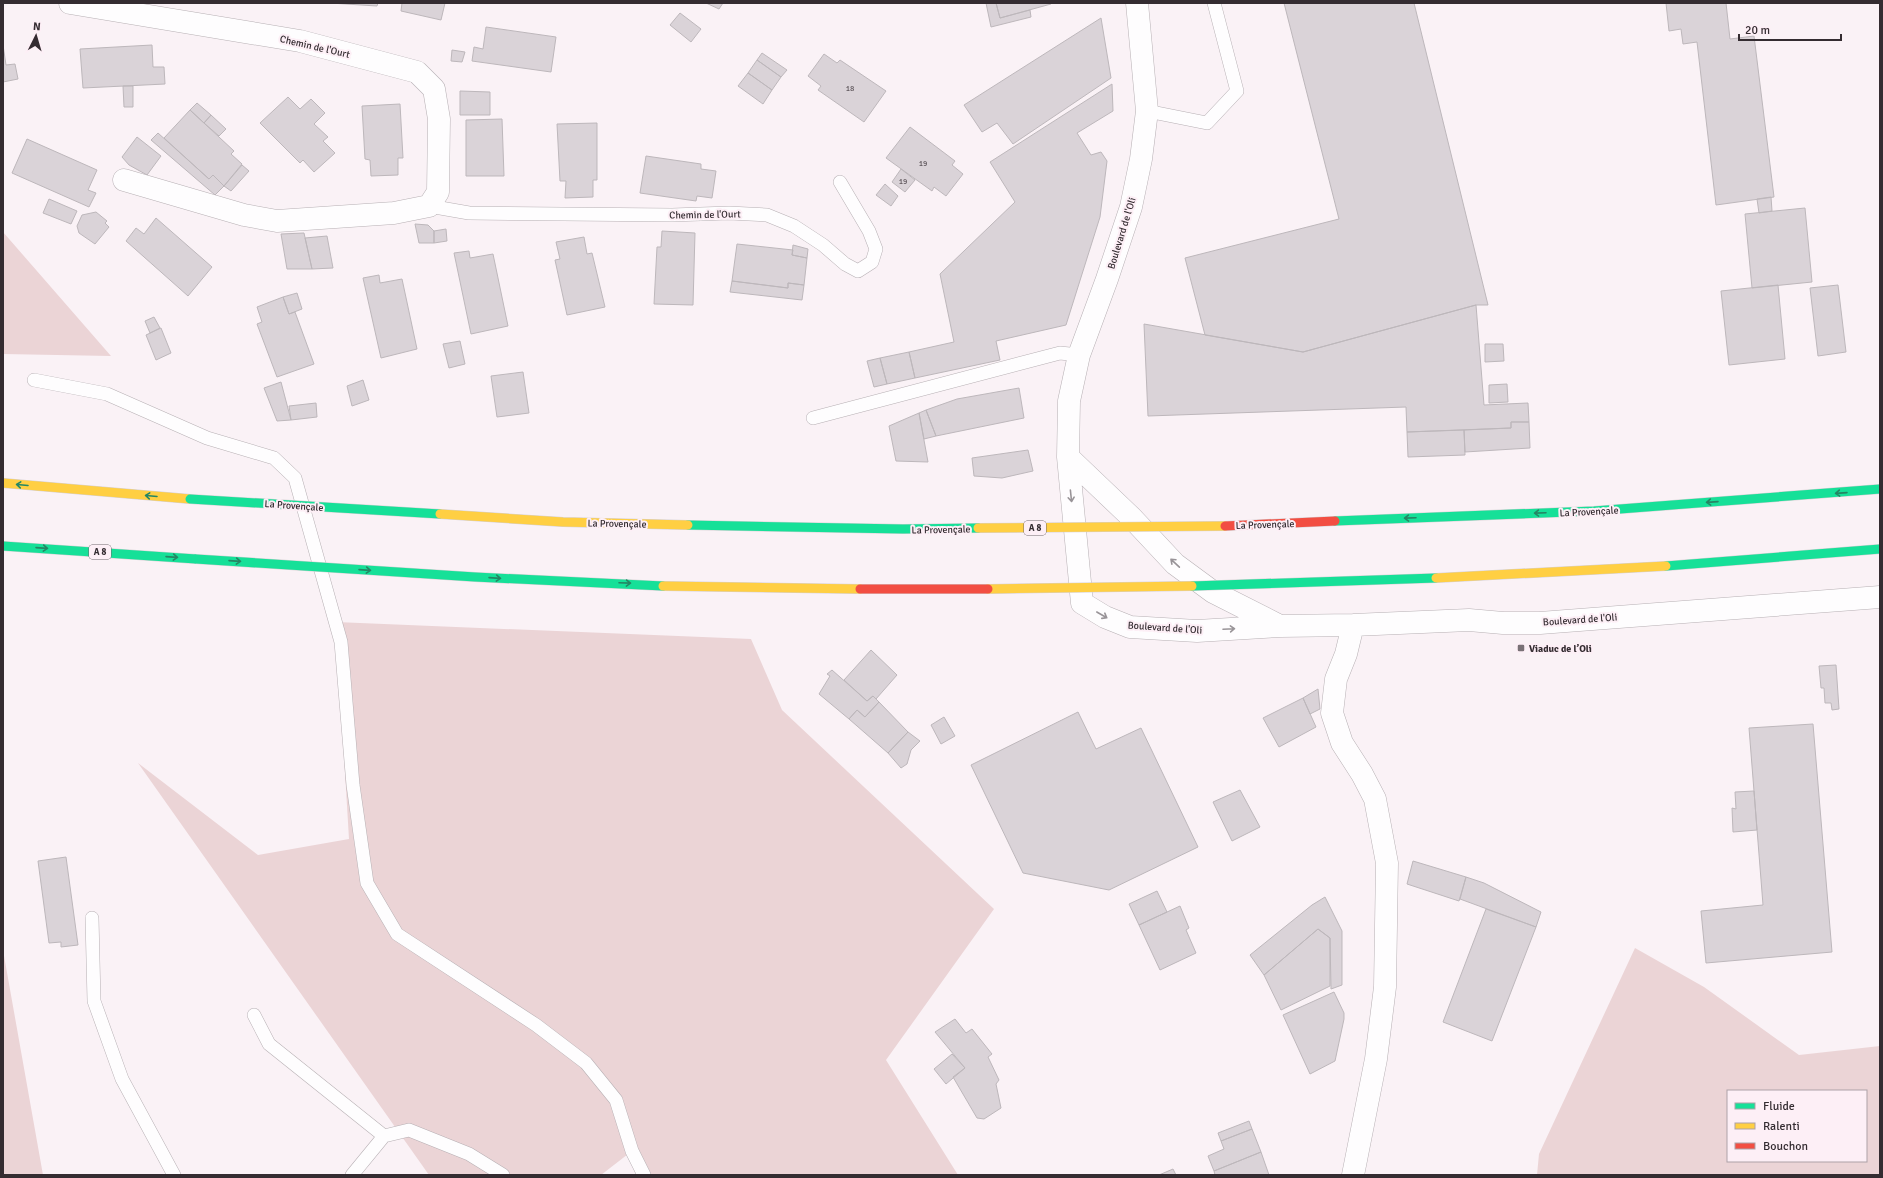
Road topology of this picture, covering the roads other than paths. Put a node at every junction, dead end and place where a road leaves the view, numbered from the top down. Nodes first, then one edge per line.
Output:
1 (70, 3) edge
2 (1137, 3) edge
3 (1214, 3) edge
4 (1147, 111) junction
5 (124, 180) dead end
6 (840, 182) dead end
7 (429, 206) junction
8 (1079, 355) junction
9 (34, 380) dead end
10 (813, 418) dead end
11 (1068, 458) junction
12 (3, 483) edge
13 (1880, 489) edge
14 (3, 546) edge
15 (1880, 549) edge
16 (1880, 597) edge
17 (1353, 625) junction
18 (1280, 626) junction
19 (92, 918) dead end
20 (254, 1015) dead end
21 (384, 1136) junction
22 (174, 1175) edge
23 (352, 1175) edge
24 (503, 1175) edge
25 (644, 1175) edge
26 (1353, 1175) edge

1 - 7 street, Chemin de l'Ourt
2 - 4 street, Boulevard de l'Oli
3 - 4 lane
4 - 8 street, Boulevard de l'Oli
5 - 7 street, Chemin de l'Ourt
6 - 7 lane, Chemin de l'Ourt
8 - 10 lane
8 - 11 street, Boulevard de l'Oli
9 - 25 lane
18 -> 11 street, Boulevard de l'Oli
11 -> 18 street, Boulevard de l'Oli
13 -> 12 highway, La Provençale / A 8, bridge
14 -> 15 highway, A 8, bridge
16 - 17 street, Boulevard de l'Oli
17 - 18 street, Boulevard de l'Oli
17 - 26 street
19 - 22 lane
20 - 21 lane
21 - 23 lane
21 - 24 lane

